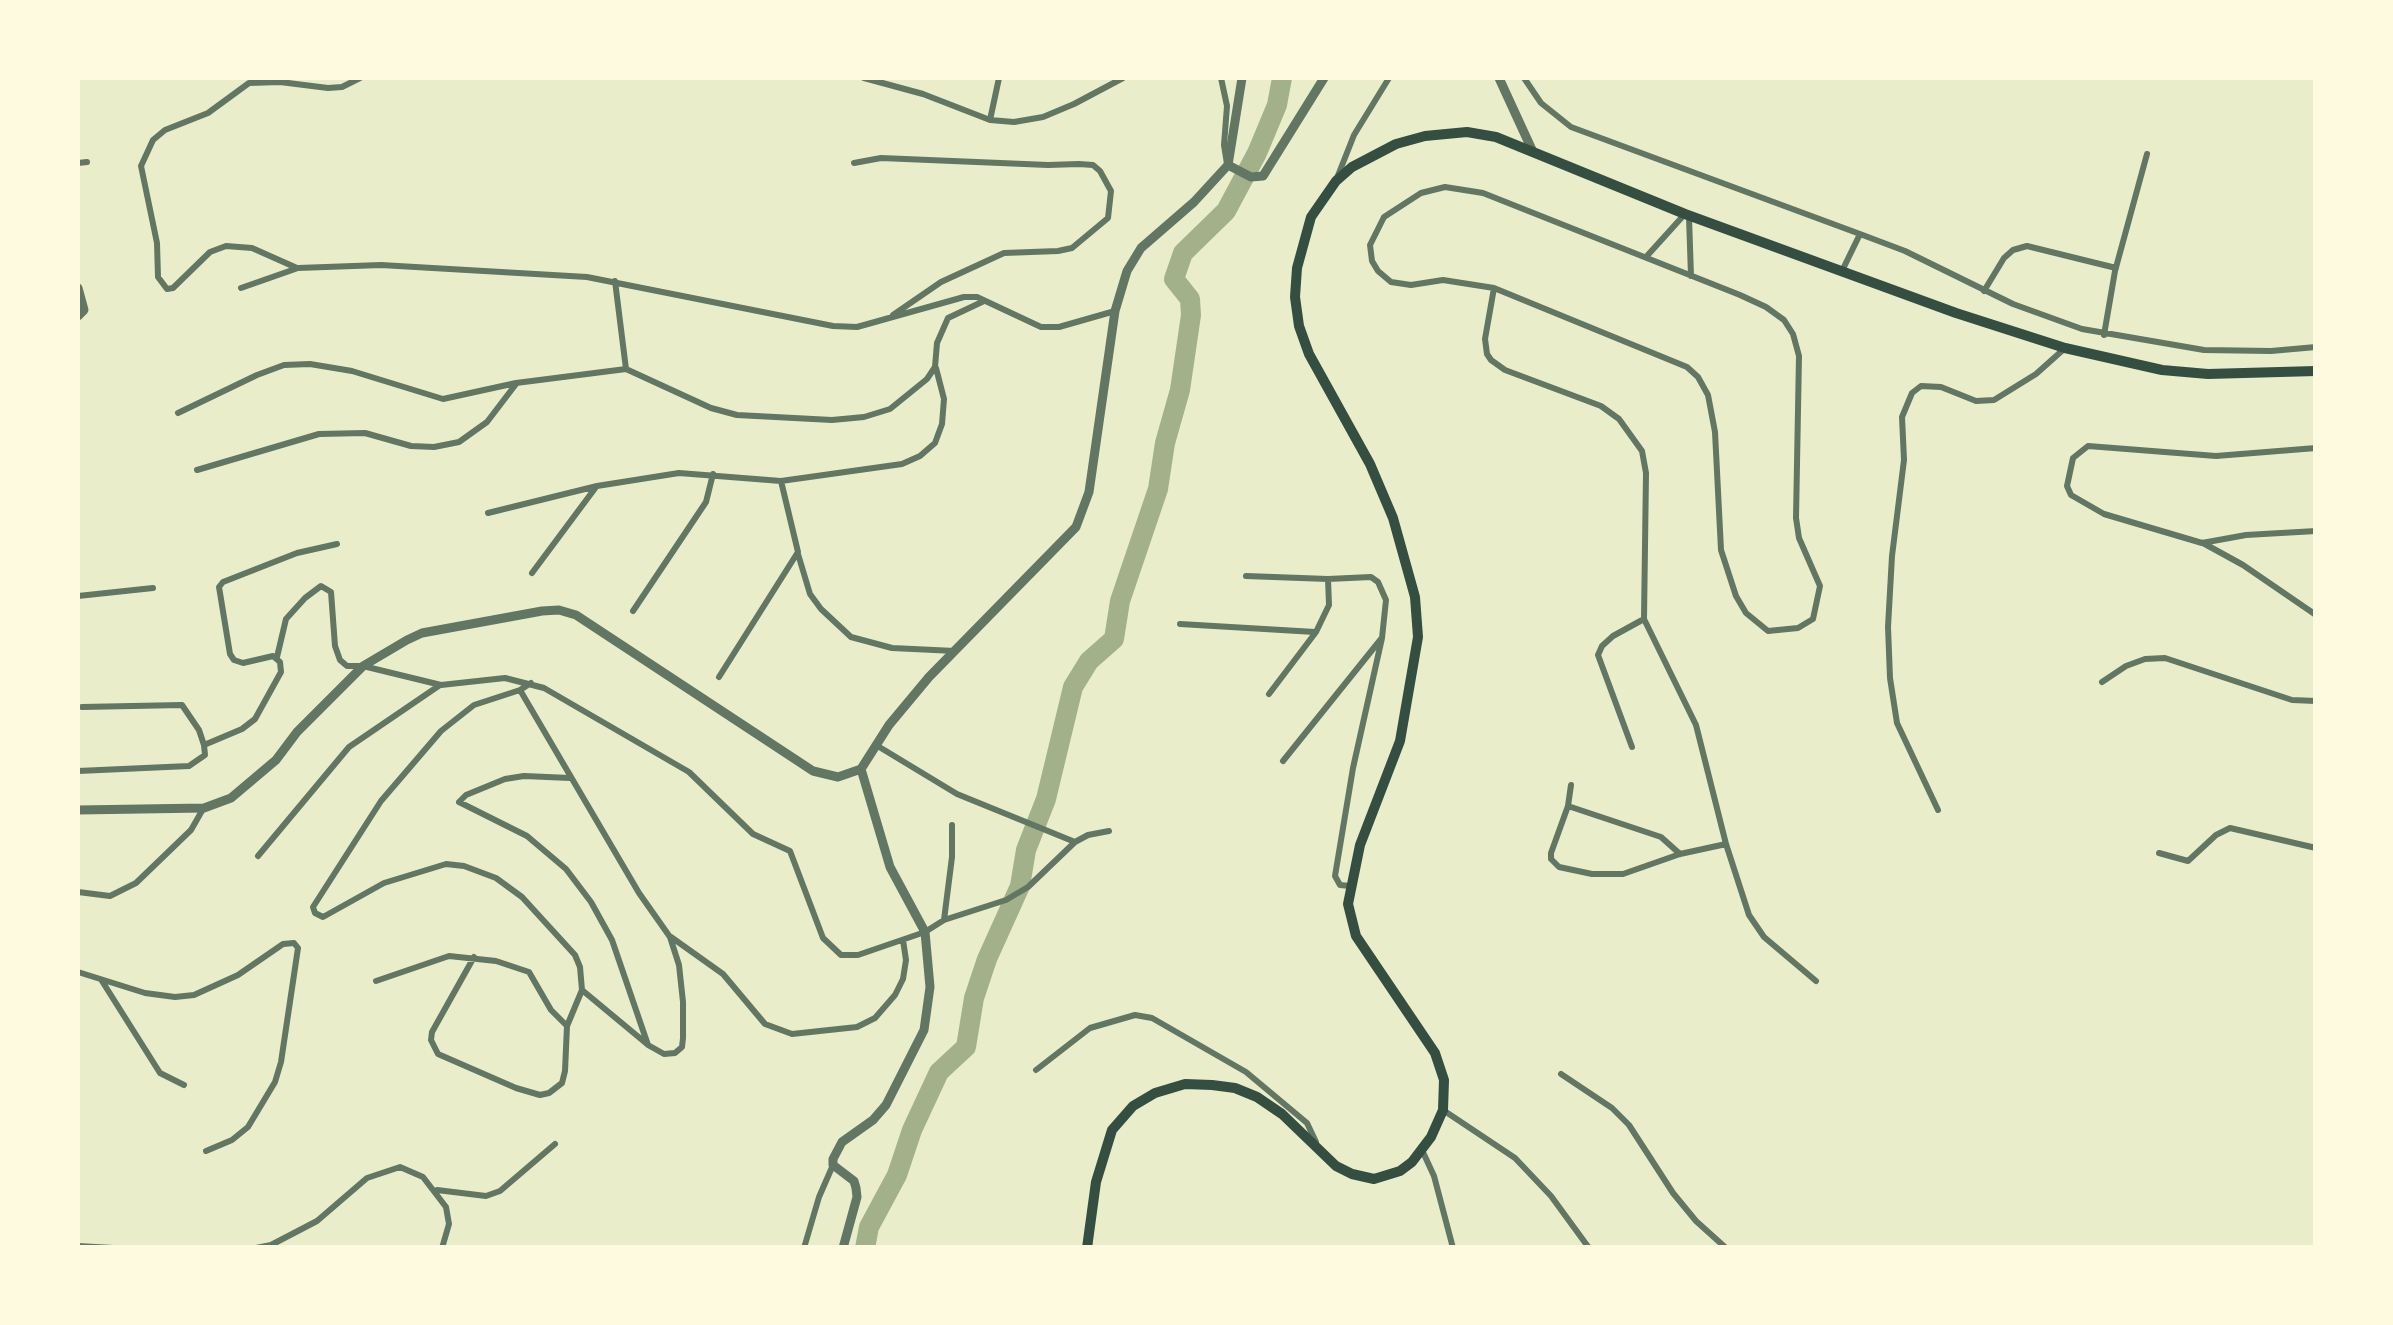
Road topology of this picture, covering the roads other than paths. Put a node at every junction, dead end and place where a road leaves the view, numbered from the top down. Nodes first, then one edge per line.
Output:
1 (360, 78) edge
2 (864, 78) edge
3 (999, 78) edge
4 (1123, 78) edge
5 (1221, 78) edge
6 (1242, 78) edge
7 (1324, 78) edge
8 (1389, 78) edge
9 (1498, 78) edge
10 (1524, 78) edge
11 (990, 120) junction
12 (1533, 152) junction
13 (2146, 154) dead end
14 (854, 163) dead end
15 (1232, 167) junction
16 (1336, 181) junction
17 (1687, 215) junction
18 (1860, 234) junction
19 (1646, 258) junction
20 (298, 268) junction
21 (2116, 268) junction
22 (1842, 271) junction
23 (1692, 276) junction
24 (616, 281) junction
25 (78, 288) edge
26 (241, 288) dead end
27 (1494, 288) junction
28 (1984, 290) junction
29 (985, 301) junction
30 (1115, 311) junction
31 (78, 316) edge
32 (888, 319) junction
33 (2104, 334) junction
34 (2316, 347) edge
35 (2065, 348) junction
36 (935, 367) junction
37 (626, 369) junction
38 (2316, 371) edge
39 (516, 384) junction
40 (178, 413) dead end
41 (2316, 448) edge
42 (198, 470) dead end
43 (713, 474) junction
44 (781, 481) junction
45 (597, 486) junction
46 (488, 514) dead end
47 (2316, 531) edge
48 (2202, 543) junction
49 (338, 544) dead end
50 (798, 552) junction
51 (532, 573) dead end
52 (1246, 576) dead end
53 (1328, 579) junction
54 (153, 588) dead end
55 (78, 596) edge
56 (633, 611) dead end
57 (2316, 615) edge
58 (1644, 620) junction
59 (1180, 624) dead end
60 (1316, 632) junction
61 (1382, 638) junction
62 (956, 650) junction
63 (277, 658) junction
64 (364, 666) junction
65 (720, 677) dead end
66 (2102, 682) dead end
67 (532, 683) junction
68 (441, 685) junction
69 (520, 690) junction
70 (1269, 694) dead end
71 (2316, 701) edge
72 (82, 707) dead end
73 (204, 745) junction
74 (876, 745) junction
75 (1632, 747) dead end
76 (1282, 761) dead end
77 (861, 769) junction
78 (78, 772) edge
79 (570, 778) junction
80 (1571, 784) dead end
81 (1568, 806) junction
82 (204, 808) junction
83 (78, 810) edge
84 (1938, 810) dead end
85 (952, 825) dead end
86 (1109, 832) dead end
87 (1076, 842) junction
88 (1726, 844) junction
89 (2316, 848) edge
90 (2158, 853) dead end
91 (1680, 854) junction
92 (258, 856) dead end
93 (1350, 886) junction
94 (78, 892) edge
95 (944, 920) junction
96 (924, 932) junction
97 (670, 937) junction
98 (902, 940) junction
99 (474, 957) junction
100 (78, 972) edge
101 (102, 980) junction
102 (376, 980) dead end
103 (1816, 981) dead end
104 (582, 990) junction
105 (567, 1026) junction
106 (648, 1045) junction
107 (1036, 1070) dead end
108 (1561, 1074) dead end
109 (184, 1085) dead end
110 (1442, 1110) junction
111 (555, 1144) dead end
112 (1422, 1150) junction
113 (206, 1151) dead end
114 (1321, 1152) junction
115 (834, 1166) junction
116 (436, 1190) junction
117 (78, 1246) edge
118 (113, 1248) edge
119 (256, 1248) edge
120 (442, 1248) edge
121 (804, 1248) edge
122 (843, 1248) edge
123 (1087, 1248) edge
124 (1453, 1248) edge
125 (1589, 1248) edge
126 (1726, 1248) edge

1 - 20 street
2 - 11 street
3 - 11 street
4 - 11 street
5 - 15 street
6 - 15 street
7 - 15 street
8 - 16 street
9 - 12 street
10 - 18 street
12 - 16 main road
12 - 17 main road
13 - 21 street
14 - 32 street
15 - 30 street
16 - 93 main road
17 - 19 street
17 - 22 main road
17 - 23 street
18 - 22 street
18 - 28 street
19 - 23 street
19 - 27 street
20 - 24 street
20 - 26 street
21 - 28 street
21 - 33 street
22 - 35 main road
23 - 27 street
24 - 32 street
24 - 37 street
25 - 31 street
27 - 58 street
28 - 33 street
29 - 30 street
29 - 32 street
29 - 36 street
30 - 62 street
33 - 34 street
35 - 38 main road
35 - 84 street
36 - 37 street
36 - 44 street
37 - 39 street
39 - 40 street
39 - 42 street
41 - 48 street
43 - 44 street
43 - 45 street
43 - 56 street
44 - 50 street
45 - 46 street
45 - 51 street
47 - 48 street
48 - 57 street
49 - 63 street
50 - 62 street
50 - 65 street
52 - 53 street
53 - 60 street
53 - 61 street
54 - 55 street
58 - 75 street
58 - 88 street
59 - 60 street
60 - 70 street
61 - 76 street
61 - 93 street
62 - 74 street
63 - 64 street
63 - 73 street
64 - 68 street
64 - 77 street
64 - 82 street
66 - 71 street
67 - 68 street
67 - 69 street
67 - 98 street
68 - 92 street
69 - 79 street
69 - 104 street
72 - 73 street
73 - 78 street
74 - 77 street
74 - 87 street
77 - 96 street
79 - 97 street
79 - 106 street
80 - 81 street
81 - 91 street
81 - 91 street
82 - 83 street
82 - 94 street
85 - 95 street
86 - 87 street
87 - 95 street
88 - 91 street
88 - 103 street
89 - 90 street
93 - 110 main road
95 - 96 street
96 - 98 street
96 - 115 street
97 - 98 street
97 - 106 street
99 - 102 street
99 - 105 street
99 - 105 street
100 - 101 street
101 - 109 street
101 - 113 street
104 - 105 street
104 - 106 street
107 - 114 street
108 - 126 street
110 - 112 main road
110 - 125 street
111 - 116 street
112 - 114 main road
112 - 124 street
114 - 123 main road
115 - 121 street
115 - 122 street
116 - 119 street
116 - 120 street
117 - 118 street

